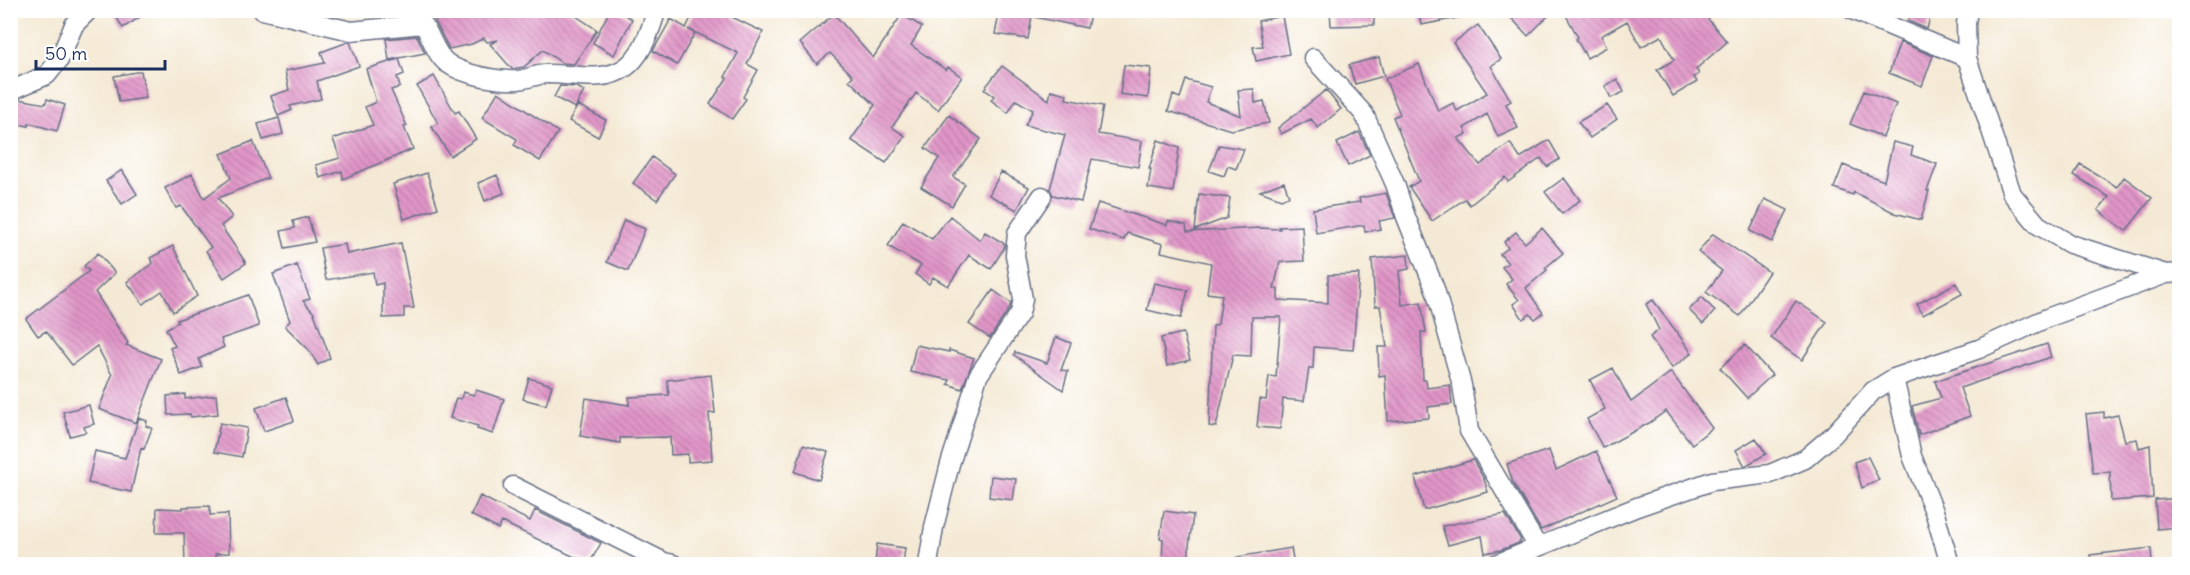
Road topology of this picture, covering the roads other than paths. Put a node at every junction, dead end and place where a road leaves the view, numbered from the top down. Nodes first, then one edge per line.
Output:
1 (89, 10) edge
2 (262, 10) edge
3 (651, 10) edge
4 (1852, 10) edge
5 (1968, 10) edge
6 (1313, 58) dead end
7 (1967, 58) junction
8 (10, 91) edge
9 (1042, 196) dead end
10 (2173, 274) edge
11 (1894, 378) junction
12 (513, 486) dead end
13 (1538, 547) junction
14 (673, 564) edge
15 (928, 564) edge
16 (1496, 564) edge
17 (1950, 564) edge

1 - 8 street
2 - 3 street
4 - 7 street
5 - 7 street
6 - 13 street
7 - 10 street
9 - 15 street
10 - 11 street
11 - 13 street
11 - 17 street
12 - 14 street
13 - 16 street

